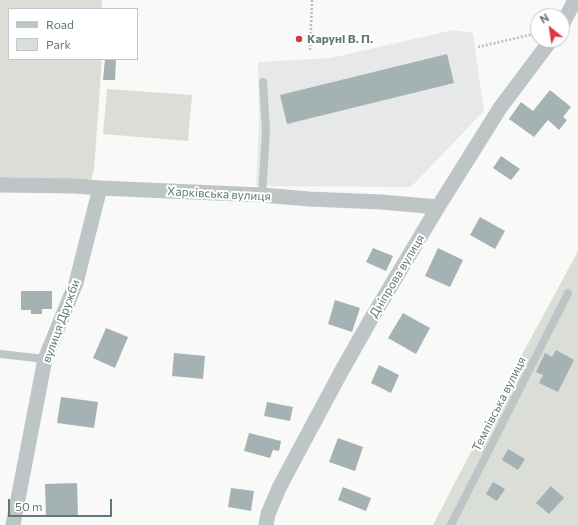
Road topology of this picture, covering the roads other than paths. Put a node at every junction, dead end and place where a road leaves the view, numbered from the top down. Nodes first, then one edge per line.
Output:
1 (575, 0) edge
2 (570, 10) edge
3 (545, 48) edge
4 (263, 82) dead end
5 (0, 185) edge
6 (100, 188) junction
7 (262, 195) junction
8 (438, 207) junction
9 (568, 293) dead end
10 (0, 354) edge
11 (45, 359) junction
12 (13, 525) edge
13 (266, 525) edge
14 (450, 525) edge

1 - 2 street
3 - 8 street, Дніпрова вулиця
4 - 7 lane
5 - 6 street, Харківська вулиця
6 - 7 street, Харківська вулиця
6 - 11 street, вулиця Дружби
7 - 8 street, Харківська вулиця
8 - 13 street, Дніпрова вулиця
9 - 14 lane, Темпівська вулиця
10 - 11 lane
11 - 12 street, вулиця Дружби

